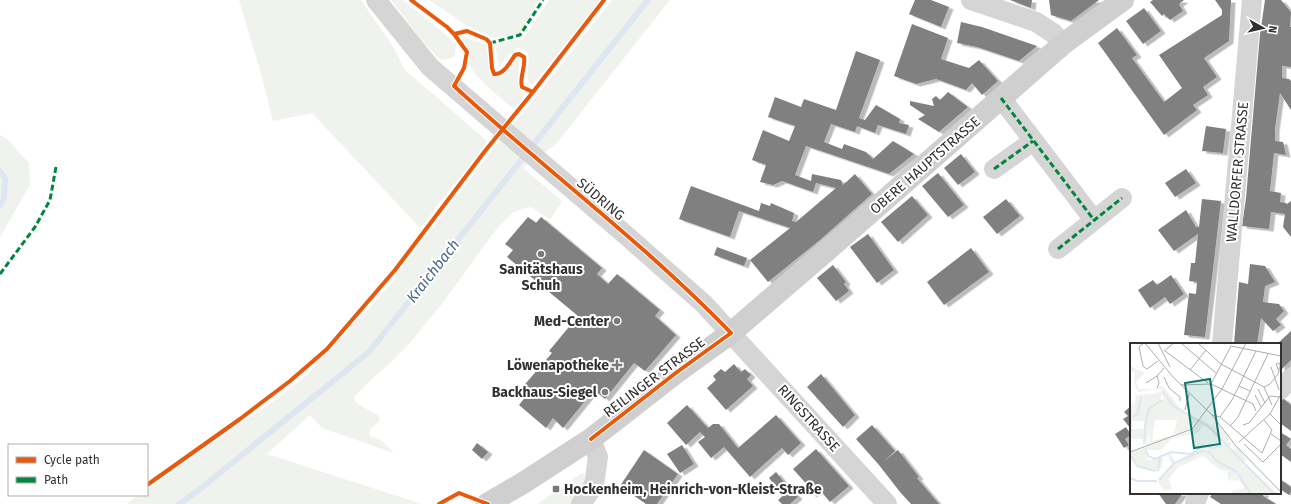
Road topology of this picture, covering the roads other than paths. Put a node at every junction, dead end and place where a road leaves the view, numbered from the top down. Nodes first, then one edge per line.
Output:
1 (376, 0) edge
2 (971, 0) edge
3 (1123, 0) edge
4 (1252, 0) edge
5 (1063, 44) junction
6 (1001, 98) junction
7 (1033, 141) junction
8 (994, 169) dead end
9 (1122, 198) dead end
10 (1094, 220) junction
11 (1058, 249) dead end
12 (731, 333) junction
13 (1222, 343) edge
14 (1291, 378) edge
15 (1281, 389) edge
16 (591, 439) junction
17 (1199, 494) edge
18 (487, 504) edge
19 (581, 504) edge
20 (886, 504) edge
21 (1195, 504) edge

1 - 12 street, SÜDRING
2 - 5 street
3 - 5 main road, OBERE HAUPTSTRASSE
4 - 13 street, WALLDORFER STRASSE
5 - 6 main road, OBERE HAUPTSTRASSE
6 - 7 street
6 - 12 main road, OBERE HAUPTSTRASSE
7 - 8 street
7 - 10 street
9 - 10 street
10 - 11 street
12 - 16 main road, REILINGER STRASSE
12 - 20 street, RINGSTRASSE
14 - 15 street
16 - 18 main road, REILINGER STRASSE
16 - 19 street
17 - 21 street

